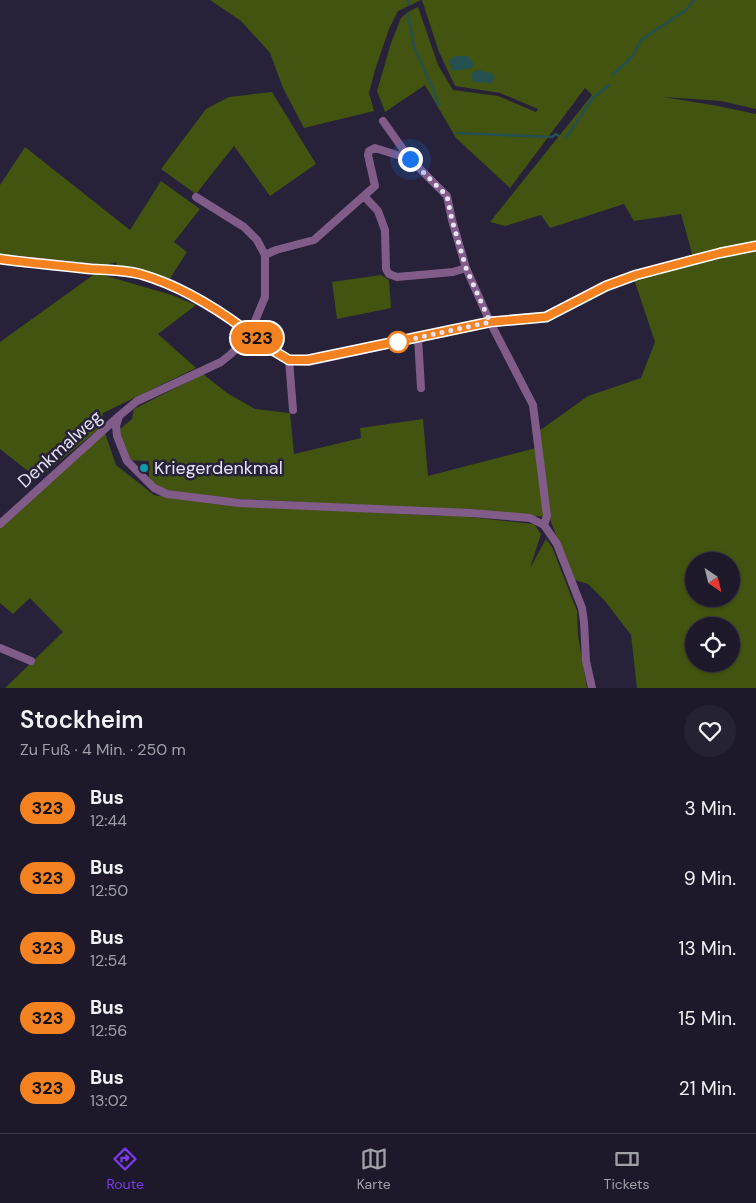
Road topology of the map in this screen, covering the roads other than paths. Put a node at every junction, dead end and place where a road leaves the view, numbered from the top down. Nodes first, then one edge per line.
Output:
1 (383, 121) dead end
2 (410, 159) junction
3 (364, 196) junction
4 (196, 197) dead end
5 (756, 246) edge
6 (265, 255) junction
7 (0, 259) edge
8 (466, 268) junction
9 (490, 322) junction
10 (250, 332) junction
11 (418, 338) junction
12 (289, 360) junction
13 (421, 388) dead end
14 (293, 410) dead end
15 (119, 416) junction
16 (0, 524) edge
17 (544, 525) junction
18 (0, 648) edge
19 (31, 661) dead end
20 (592, 688) edge

1 - 2 street
2 - 3 street
2 - 8 street
3 - 6 street
3 - 8 street
4 - 6 street
5 - 9 street
6 - 10 street
7 - 10 street
8 - 9 street
9 - 11 street
9 - 17 street
10 - 12 street
10 - 15 street, Denkmalweg
11 - 12 street
11 - 13 street
12 - 14 street
15 - 16 street, Denkmalweg
15 - 17 street
17 - 20 street
18 - 19 street

